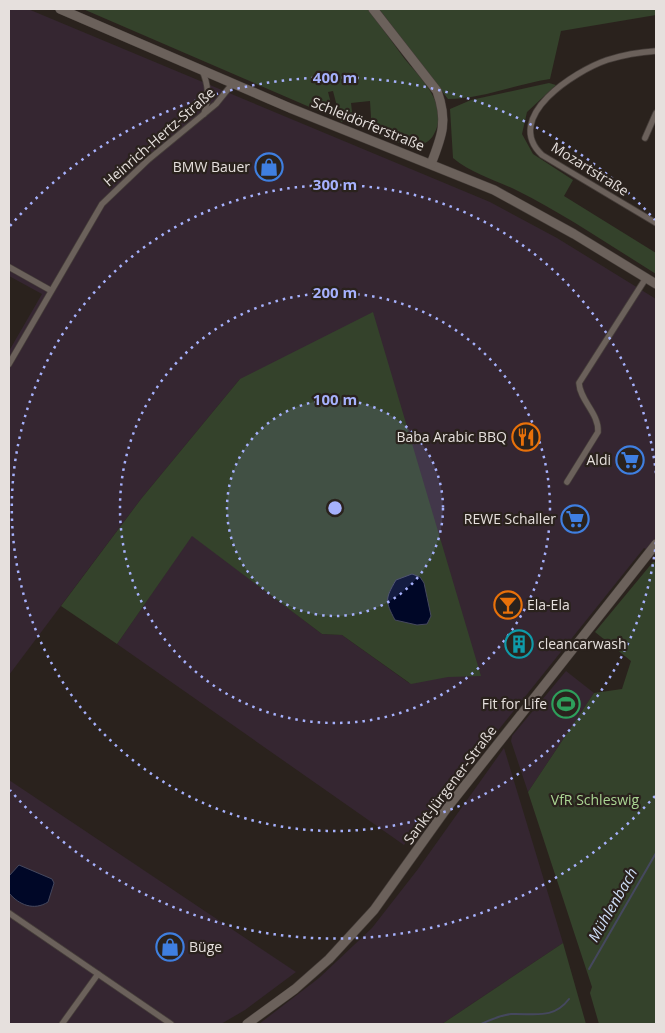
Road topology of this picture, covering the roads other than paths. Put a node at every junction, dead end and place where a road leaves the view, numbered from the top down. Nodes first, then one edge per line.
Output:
1 (60, 9) edge
2 (373, 9) edge
3 (656, 50) edge
4 (201, 69) junction
5 (234, 83) junction
6 (656, 113) edge
7 (204, 114) junction
8 (645, 138) dead end
9 (431, 164) junction
10 (656, 223) edge
11 (9, 267) edge
12 (646, 278) junction
13 (656, 284) edge
14 (50, 290) junction
15 (9, 364) edge
16 (567, 482) dead end
17 (656, 544) edge
18 (9, 913) edge
19 (98, 974) junction
20 (62, 1024) edge
21 (171, 1024) edge
22 (247, 1024) edge

1 - 4 street, Schleidörferstraße
2 - 9 street
3 - 10 street, Mozartstraße
4 - 5 street, Schleidörferstraße
4 - 7 street
5 - 7 street, Heinrich-Hertz-Straße
5 - 9 street, Schleidörferstraße
6 - 8 street
7 - 14 street, Heinrich-Hertz-Straße
9 - 12 street, Schleidörferstraße
11 - 14 street
12 - 13 street, Schleidörferstraße
12 - 16 street
14 - 15 street, Heinrich-Hertz-Straße
17 - 22 street, Sankt-Jürgener-Straße
18 - 19 street
19 - 20 street
19 - 21 street

